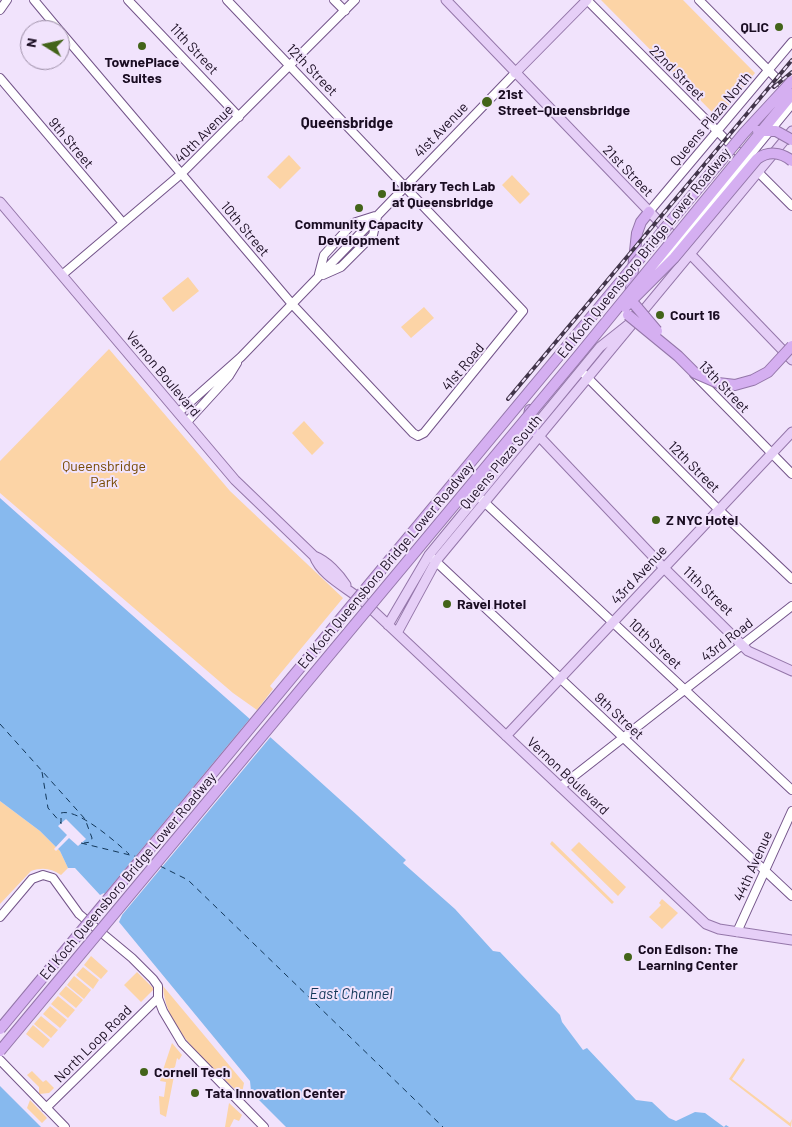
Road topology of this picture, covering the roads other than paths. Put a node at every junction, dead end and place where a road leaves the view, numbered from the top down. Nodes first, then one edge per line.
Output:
1 (7, 0) edge
2 (34, 0) edge
3 (128, 0) edge
4 (227, 0) edge
5 (334, 0) edge
6 (355, 0) edge
7 (446, 0) edge
8 (587, 0) edge
9 (699, 0) edge
10 (0, 10) edge
11 (345, 11) junction
12 (51, 20) edge
13 (792, 42) edge
14 (70, 43) edge
15 (290, 66) junction
16 (769, 70) junction
17 (515, 72) junction
18 (0, 78) edge
19 (792, 81) edge
20 (792, 94) edge
21 (792, 104) edge
22 (239, 117) junction
23 (718, 131) junction
24 (792, 132) edge
25 (792, 140) edge
26 (792, 145) edge
27 (792, 161) edge
28 (758, 172) junction
29 (181, 174) junction
30 (406, 186) junction
31 (0, 202) edge
32 (792, 206) edge
33 (649, 212) junction
34 (378, 215) junction
35 (123, 223) junction
36 (690, 254) junction
37 (62, 275) junction
38 (319, 276) junction
39 (292, 304) junction
40 (523, 311) joint
41 (633, 316) junction
42 (588, 328) junction
43 (792, 340) edge
44 (787, 348) edge
45 (678, 356) junction
46 (241, 357) junction
47 (792, 360) edge
48 (581, 371) junction
49 (588, 378) junction
50 (179, 412) junction
51 (186, 422) junction
52 (792, 432) edge
53 (536, 433) junction
54 (418, 436) joint
55 (771, 455) junction
56 (792, 474) edge
57 (477, 496) junction
58 (485, 502) junction
59 (719, 510) junction
60 (432, 558) junction
61 (664, 568) junction
62 (792, 579) edge
63 (370, 586) junction
64 (792, 606) edge
65 (614, 622) junction
66 (388, 625) junction
67 (396, 632) junction
68 (742, 644) junction
69 (792, 670) edge
70 (561, 678) junction
71 (685, 690) junction
72 (506, 736) junction
73 (623, 738) junction
74 (560, 787) junction
75 (792, 790) edge
76 (792, 811) edge
77 (765, 871) junction
78 (792, 896) edge
79 (0, 917) edge
80 (737, 932) junction
81 (792, 940) edge
82 (158, 998) junction
83 (0, 1029) edge
84 (0, 1034) edge
85 (0, 1046) edge
86 (0, 1051) edge
87 (0, 1059) edge
88 (46, 1108) junction
89 (64, 1127) edge
90 (264, 1127) edge

1 - 10 street
2 - 12 street, 10th Street
3 - 22 street, 11th Street
4 - 15 street, 12th Street
5 - 11 street
6 - 11 street, 40th Avenue
7 - 17 main road, 21st Street
8 - 17 main road, 41st Avenue
8 - 23 street, 22nd Street
9 - 16 street
11 - 15 street, 40th Avenue
13 - 16 street, Queens Plaza North
14 - 29 street, 10th Street
15 - 22 street, 40th Avenue
15 - 30 street, 12th Street
16 - 20 street
16 - 23 street, Queens Plaza North
17 - 30 street, 41st Avenue
17 - 33 main road, 21st Street
18 - 35 street, 9th Street
19 - 63 highway, bridge
20 - 86 highway, Ed Koch Queensboro Bridge Lower Roadway, bridge
21 - 87 street, bridge
22 - 29 street, 40th Avenue
23 - 28 street, 22nd Street
23 - 33 street, Queens Plaza North
24 - 28 main road, Queens Plaza South
25 - 42 highway, bridge
26 - 42 highway, bridge
27 - 85 highway, bridge
28 - 32 street, 22nd Street
28 - 36 main road, Queens Plaza South
29 - 35 street, 40th Avenue
29 - 39 street, 10th Street
30 - 34 street, 41st Avenue
30 - 40 street, 12th Street
31 - 37 main road, Vernon Boulevard
33 - 36 main road, 21st Street
33 - 45 highway, bridge
34 - 38 street, 41st Avenue
34 - 38 street, 41st Avenue
35 - 37 street, 40th Avenue
36 - 41 main road, Queens Plaza South
36 - 44 main road, 21st Street
37 - 50 main road, Vernon Boulevard
38 - 39 street, 41st Avenue
39 - 46 street, 41st Avenue
39 - 54 street, 10th Street
40 - 54 street, 41st Road
41 - 45 highway, bridge
41 - 48 main road, Queens Plaza South
41 - 49 main road, Queens Plaza South
41 - 53 highway
41 - 55 street, 13th Street
42 - 63 highway
43 - 44 highway
44 - 45 highway, bridge
44 - 47 main road, 21st Street
46 - 50 street, 41st Avenue
46 - 51 street, 41st Avenue
48 - 49 street, 12th Street
48 - 53 main road, Queens Plaza South
49 - 53 main road, Queens Plaza South
49 - 59 street, 12th Street
50 - 51 main road, Vernon Boulevard
51 - 66 main road, Vernon Boulevard
52 - 55 main road, 43rd Avenue
53 - 57 main road, Queens Plaza South
53 - 58 main road, Queens Plaza South
53 - 61 main road, 11th Street
55 - 56 street, 13th Street
55 - 59 main road, 43rd Avenue
57 - 58 street, 10th Street
57 - 60 main road, Queens Plaza South
58 - 60 main road, Queens Plaza South
58 - 65 street, 10th Street
59 - 61 main road, 43rd Avenue
59 - 62 street, 12th Street
60 - 66 main road, Queens Plaza South
60 - 67 main road, Queens Plaza South
60 - 70 street, 9th Street
61 - 65 main road, 43rd Avenue
61 - 68 main road, 11th Street
63 - 83 highway, bridge
63 - 84 highway, bridge
64 - 68 street, 43rd Road
65 - 70 main road, 43rd Avenue
65 - 71 street, 10th Street
66 - 67 main road, Vernon Boulevard
67 - 72 main road, Vernon Boulevard
68 - 69 main road, 11th Street
68 - 71 street, 43rd Road
70 - 72 main road, 43rd Avenue
70 - 73 street, 9th Street
71 - 73 street, 43rd Road
71 - 75 street, 10th Street
72 - 74 main road, Vernon Boulevard
73 - 74 street, 43rd Road
73 - 77 street, 9th Street
74 - 80 main road, Vernon Boulevard
76 - 77 street, 44th Avenue
77 - 78 street, 9th Street
77 - 80 street, 44th Avenue
79 - 82 street
80 - 81 main road, Vernon Boulevard
82 - 88 street, North Loop Road
82 - 90 street
87 - 88 street
88 - 89 street

